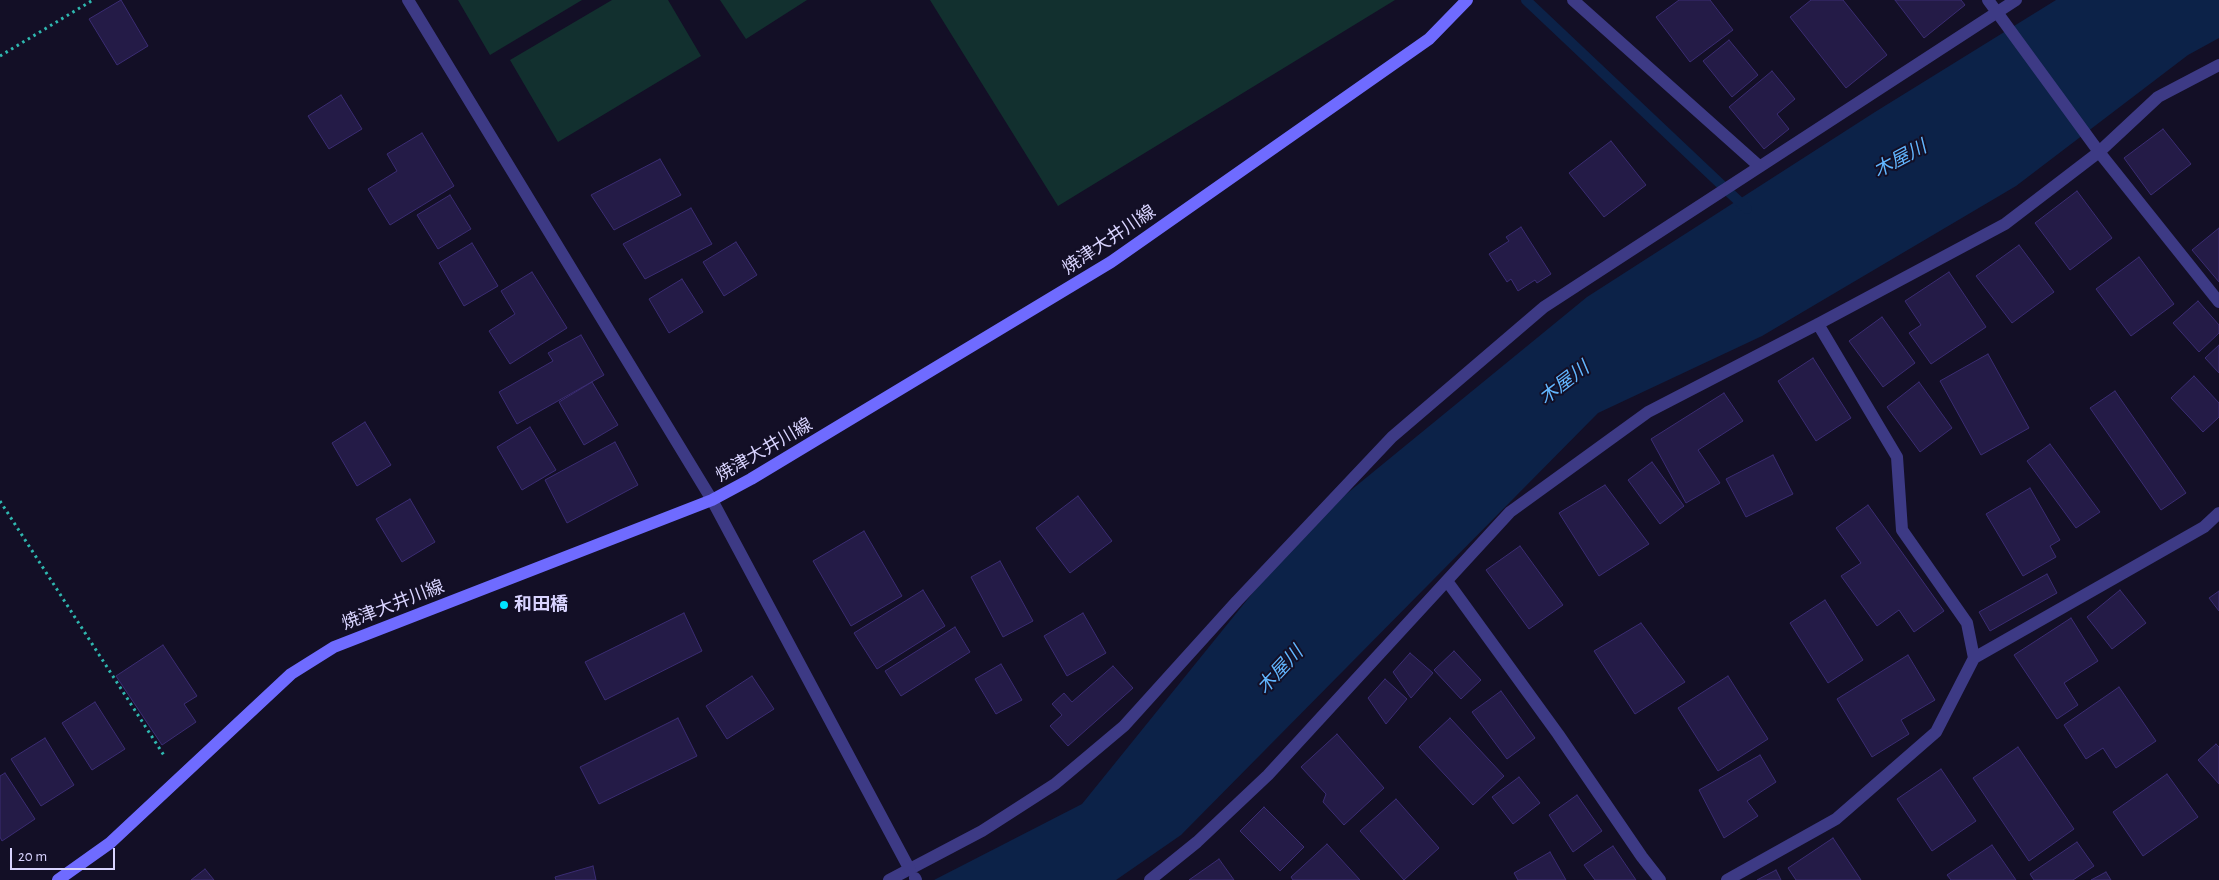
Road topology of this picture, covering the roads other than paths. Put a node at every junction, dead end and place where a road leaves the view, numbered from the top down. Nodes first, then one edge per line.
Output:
1 (408, 0) edge
2 (1467, 0) edge
3 (1573, 0) edge
4 (1988, 0) edge
5 (2016, 0) edge
6 (1997, 12) junction
7 (2219, 65) edge
8 (2099, 152) junction
9 (1759, 166) junction
10 (2219, 302) edge
11 (1818, 324) junction
12 (712, 500) junction
13 (2219, 514) edge
14 (1447, 581) junction
15 (1974, 658) junction
16 (914, 876) edge
17 (58, 880) edge
18 (889, 880) edge
19 (1150, 880) edge
20 (1660, 880) edge
21 (1727, 880) edge

1 - 12 street
2 - 12 main road, 焼津大井川線
3 - 9 street
4 - 6 street
5 - 6 street
6 - 8 street
6 - 9 street
7 - 8 street
8 - 10 street
8 - 11 street
9 - 16 street
11 - 14 street
11 - 15 street
12 - 16 street
12 - 17 main road, 焼津大井川線
13 - 15 street
14 - 19 street
14 - 20 street
15 - 21 street
16 - 18 street

